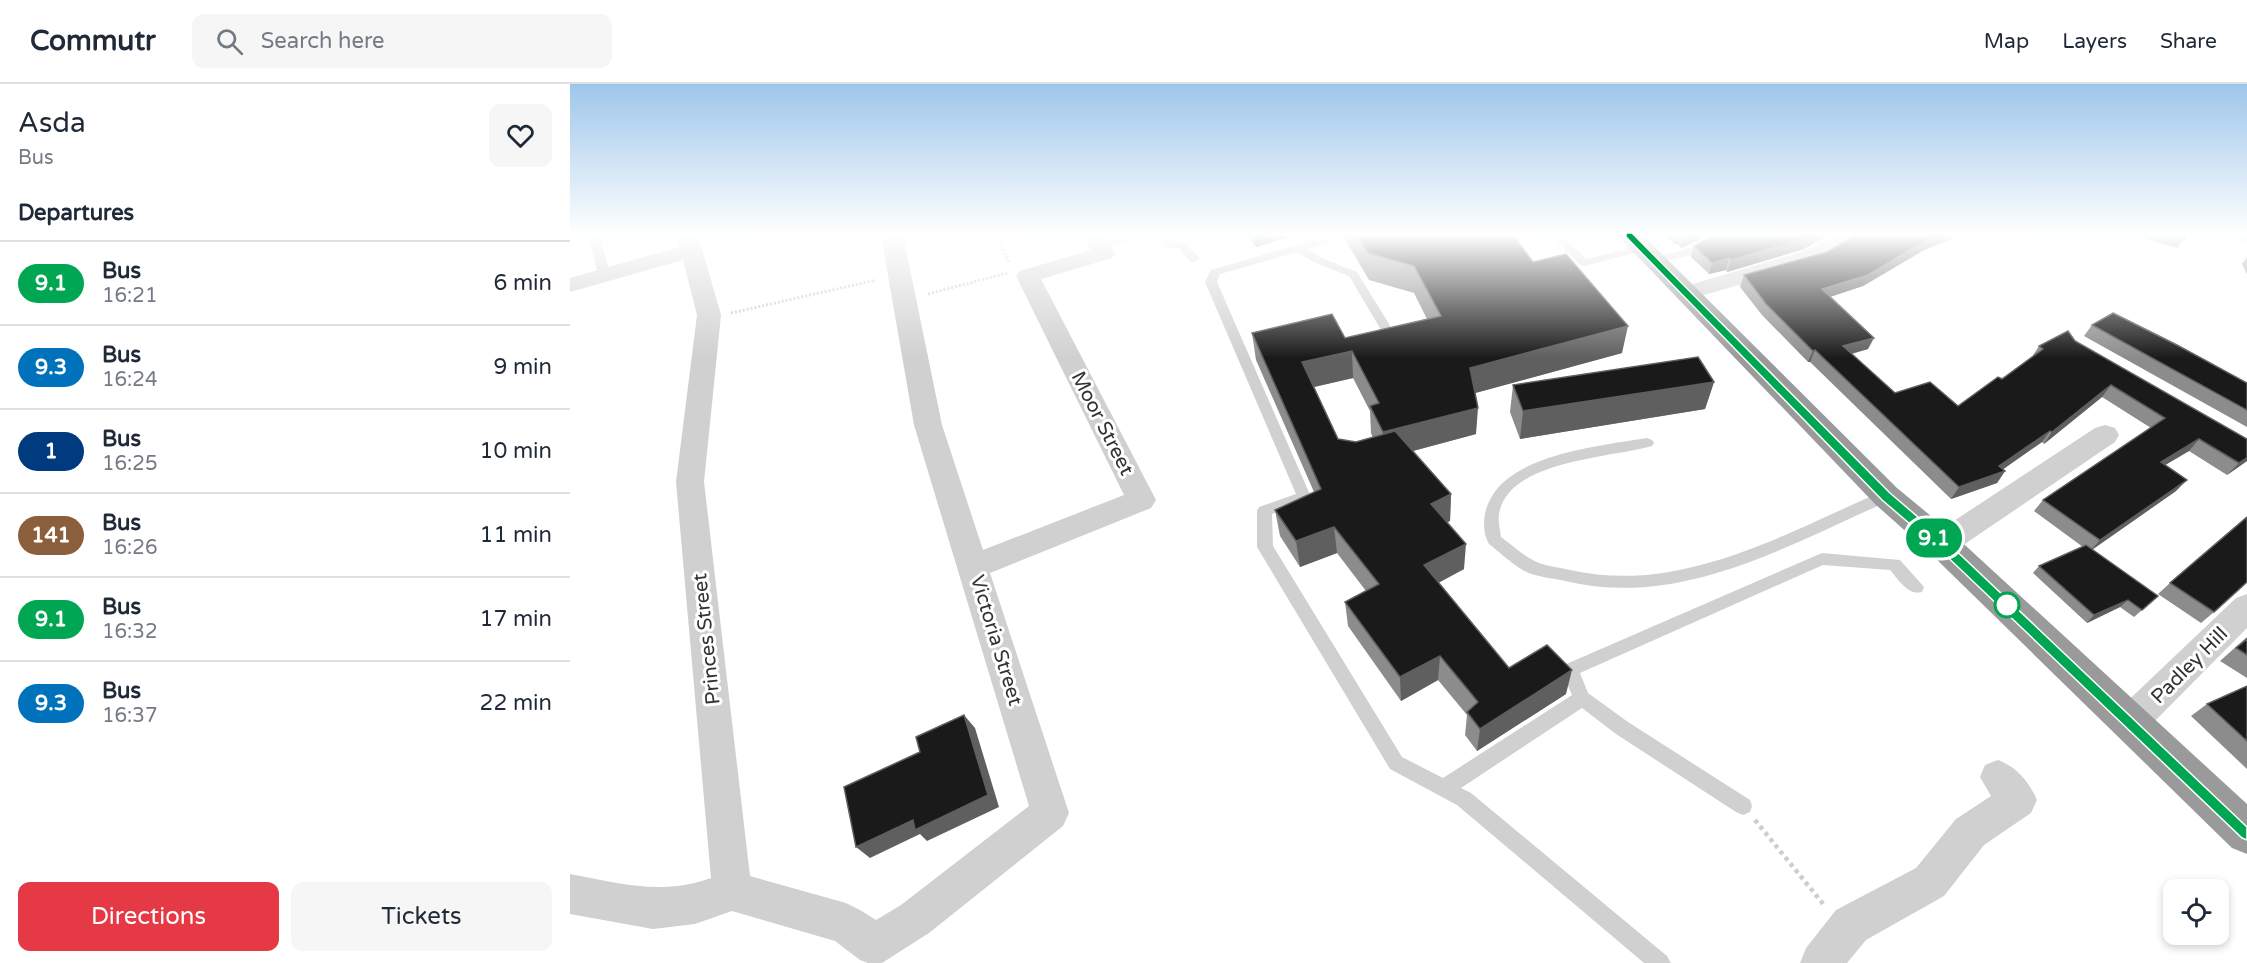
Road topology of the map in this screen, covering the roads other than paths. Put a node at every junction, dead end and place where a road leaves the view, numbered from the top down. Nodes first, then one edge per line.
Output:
1 (601, 276) edge
2 (697, 276) edge
3 (900, 276) edge
4 (1028, 276) edge
5 (1214, 276) edge
6 (1354, 276) edge
7 (1670, 276) edge
8 (1745, 276) edge
9 (570, 285) edge
10 (1687, 293) junction
11 (1394, 342) edge
12 (2105, 435) dead end
13 (1647, 443) dead end
14 (1886, 496) junction
15 (1942, 544) junction
16 (974, 566) junction
17 (1916, 587) dead end
18 (2247, 607) edge
19 (1582, 698) junction
20 (2130, 722) junction
21 (1998, 777) dead end
22 (1444, 788) junction
23 (1743, 806) road end
24 (2247, 833) edge
25 (732, 891) junction
26 (570, 894) edge
27 (878, 954) edge
28 (1660, 963) edge
29 (1821, 963) edge

1 - 9 street
2 - 25 street, Princes Street
3 - 16 street, Victoria Street
4 - 16 street, Moor Street
5 - 22 lane
6 - 11 lane
7 - 10 highway
8 - 10 street
10 - 14 highway
12 - 15 street
13 - 14 lane
14 - 15 highway
15 - 20 highway
16 - 27 street, Victoria Street
17 - 19 lane
18 - 20 street, Padley Hill
19 - 22 lane
19 - 23 lane
20 - 24 highway
21 - 29 street
22 - 28 lane
25 - 26 street
25 - 27 street

